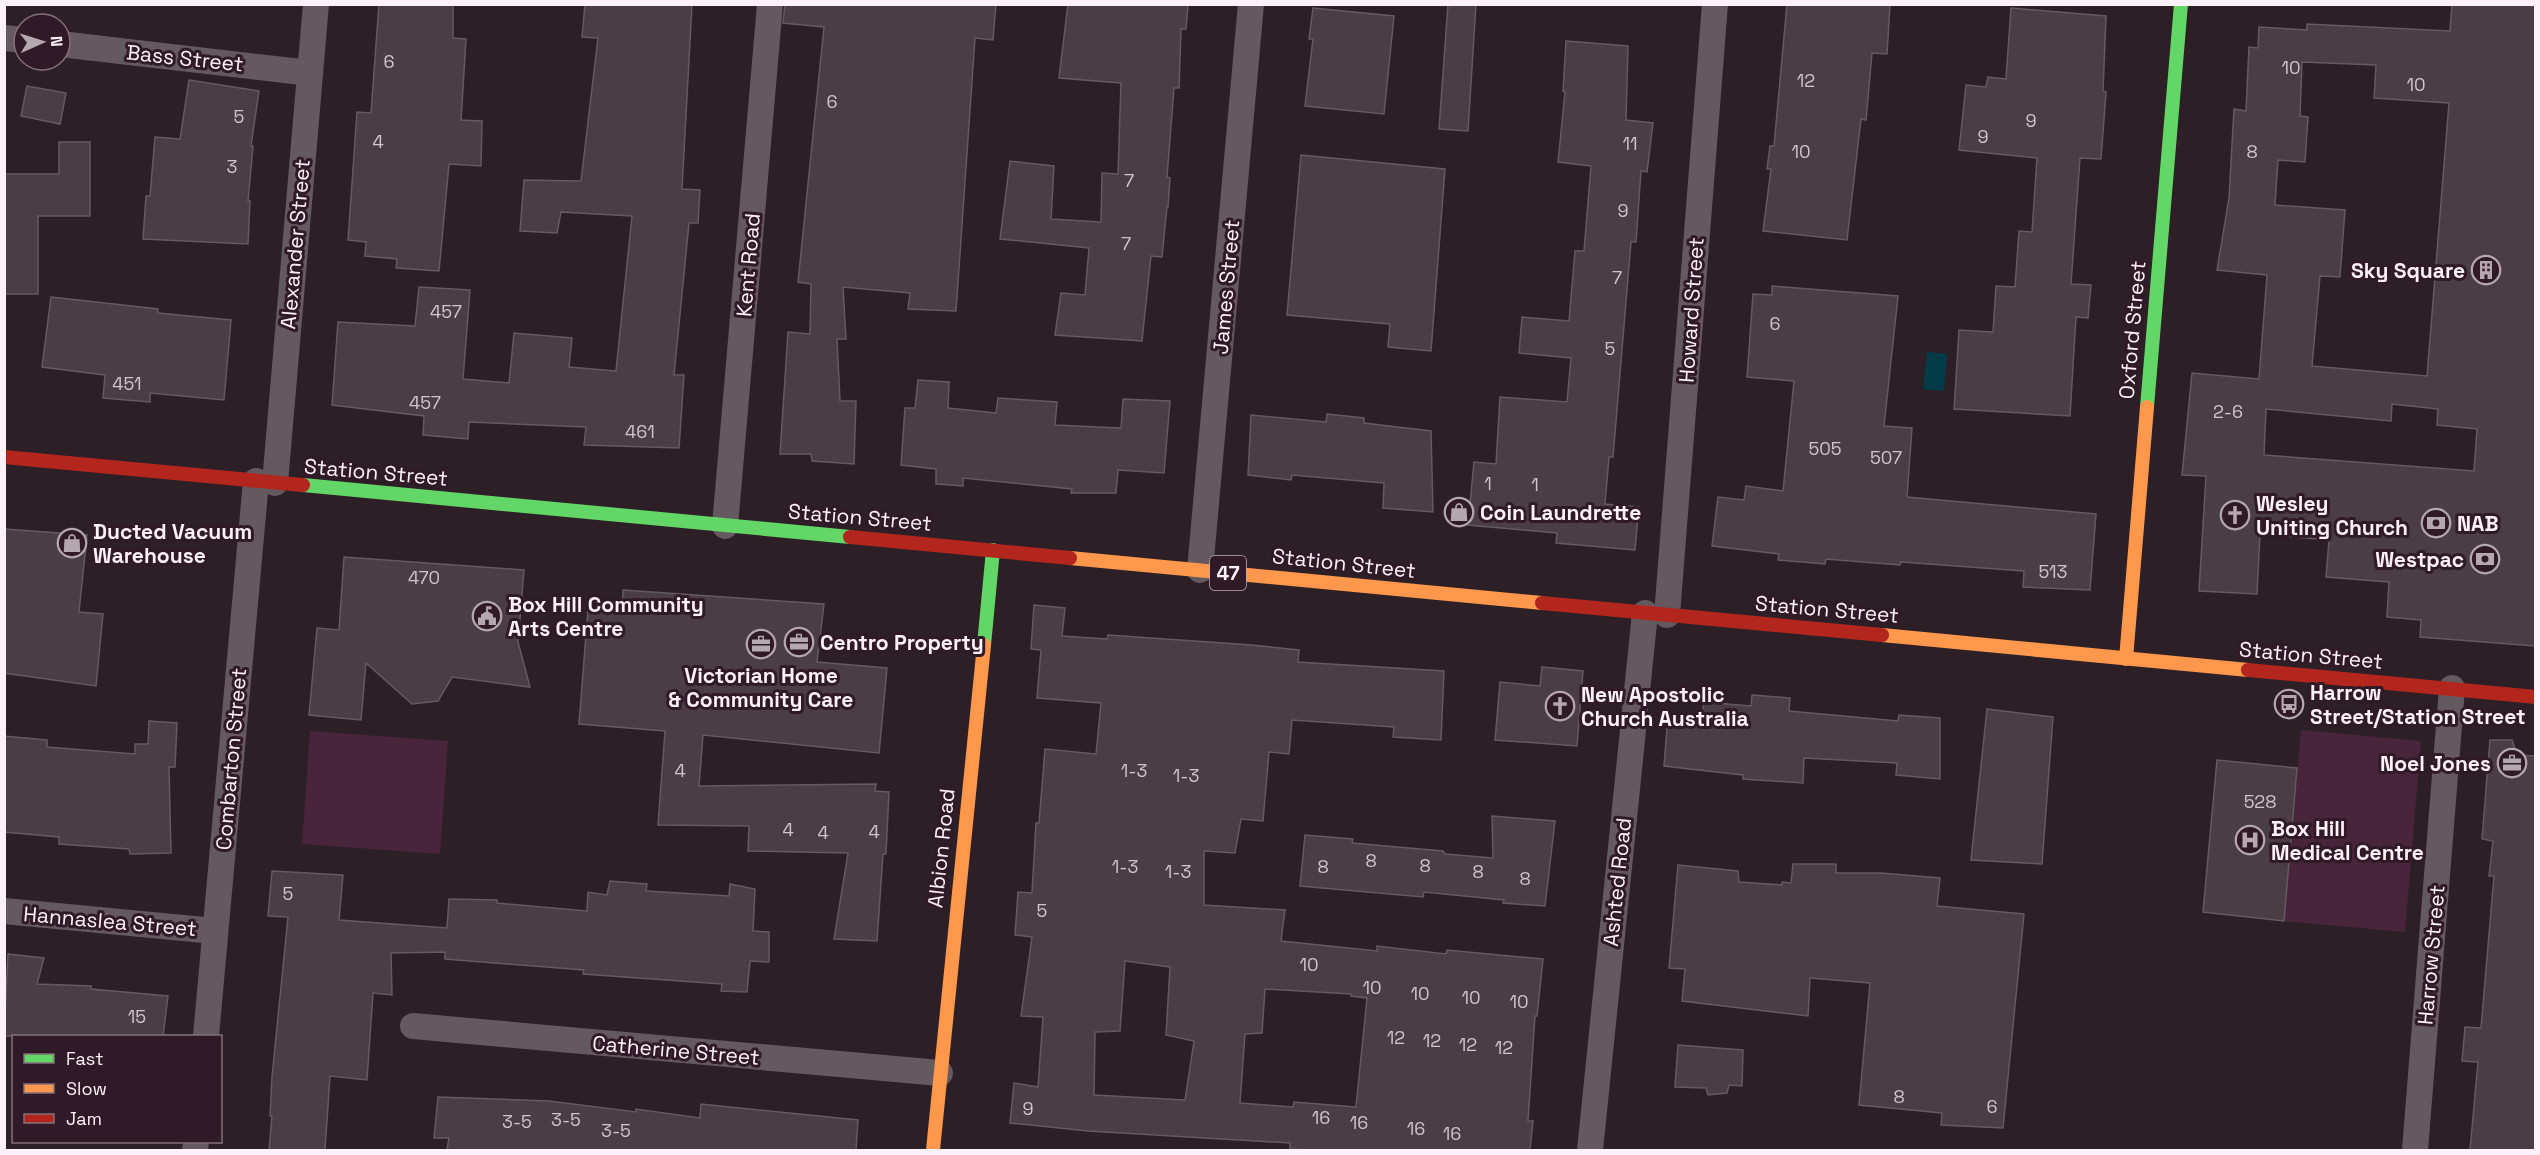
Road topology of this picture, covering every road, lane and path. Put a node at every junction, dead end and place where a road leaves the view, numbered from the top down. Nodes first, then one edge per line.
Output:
1 (316, 4) edge
2 (770, 4) edge
3 (1251, 4) edge
4 (1715, 4) edge
5 (2181, 4) edge
6 (72, 45) edge
7 (310, 73) junction
8 (4, 458) edge
9 (266, 482) junction
10 (725, 526) junction
11 (993, 550) junction
12 (1200, 570) junction
13 (1656, 614) junction
14 (2126, 659) junction
15 (2452, 688) junction
16 (2535, 697) edge
17 (4, 912) edge
18 (215, 931) junction
19 (413, 1026) dead end
20 (206, 1035) edge
21 (940, 1073) junction
22 (933, 1150) edge
23 (1590, 1150) edge
24 (2415, 1150) edge

1 - 7 street, Alexander Street
2 - 10 street, Kent Road
3 - 12 street, James Street
4 - 13 street, Howard Street
5 - 14 main road, Oxford Street
6 - 7 street, Bass Street
7 - 9 street, Alexander Street
8 - 9 main road, Station Street / 47
9 - 10 main road, Station Street / 47
9 - 18 street, Combarton Street
10 - 11 main road, Station Street / 47
11 - 12 main road, Station Street / 47
11 - 21 main road, Albion Road
12 - 13 main road, Station Street / 47
13 - 14 main road, Station Street / 47
13 - 23 street, Ashted Road
14 - 15 main road, Station Street / 47
15 - 16 main road, Station Street / 47
15 - 24 street, Harrow Street
17 - 18 street, Hannaslea Street
18 - 20 street, Combarton Street
19 - 21 street, Catherine Street
21 - 22 main road, Albion Road

